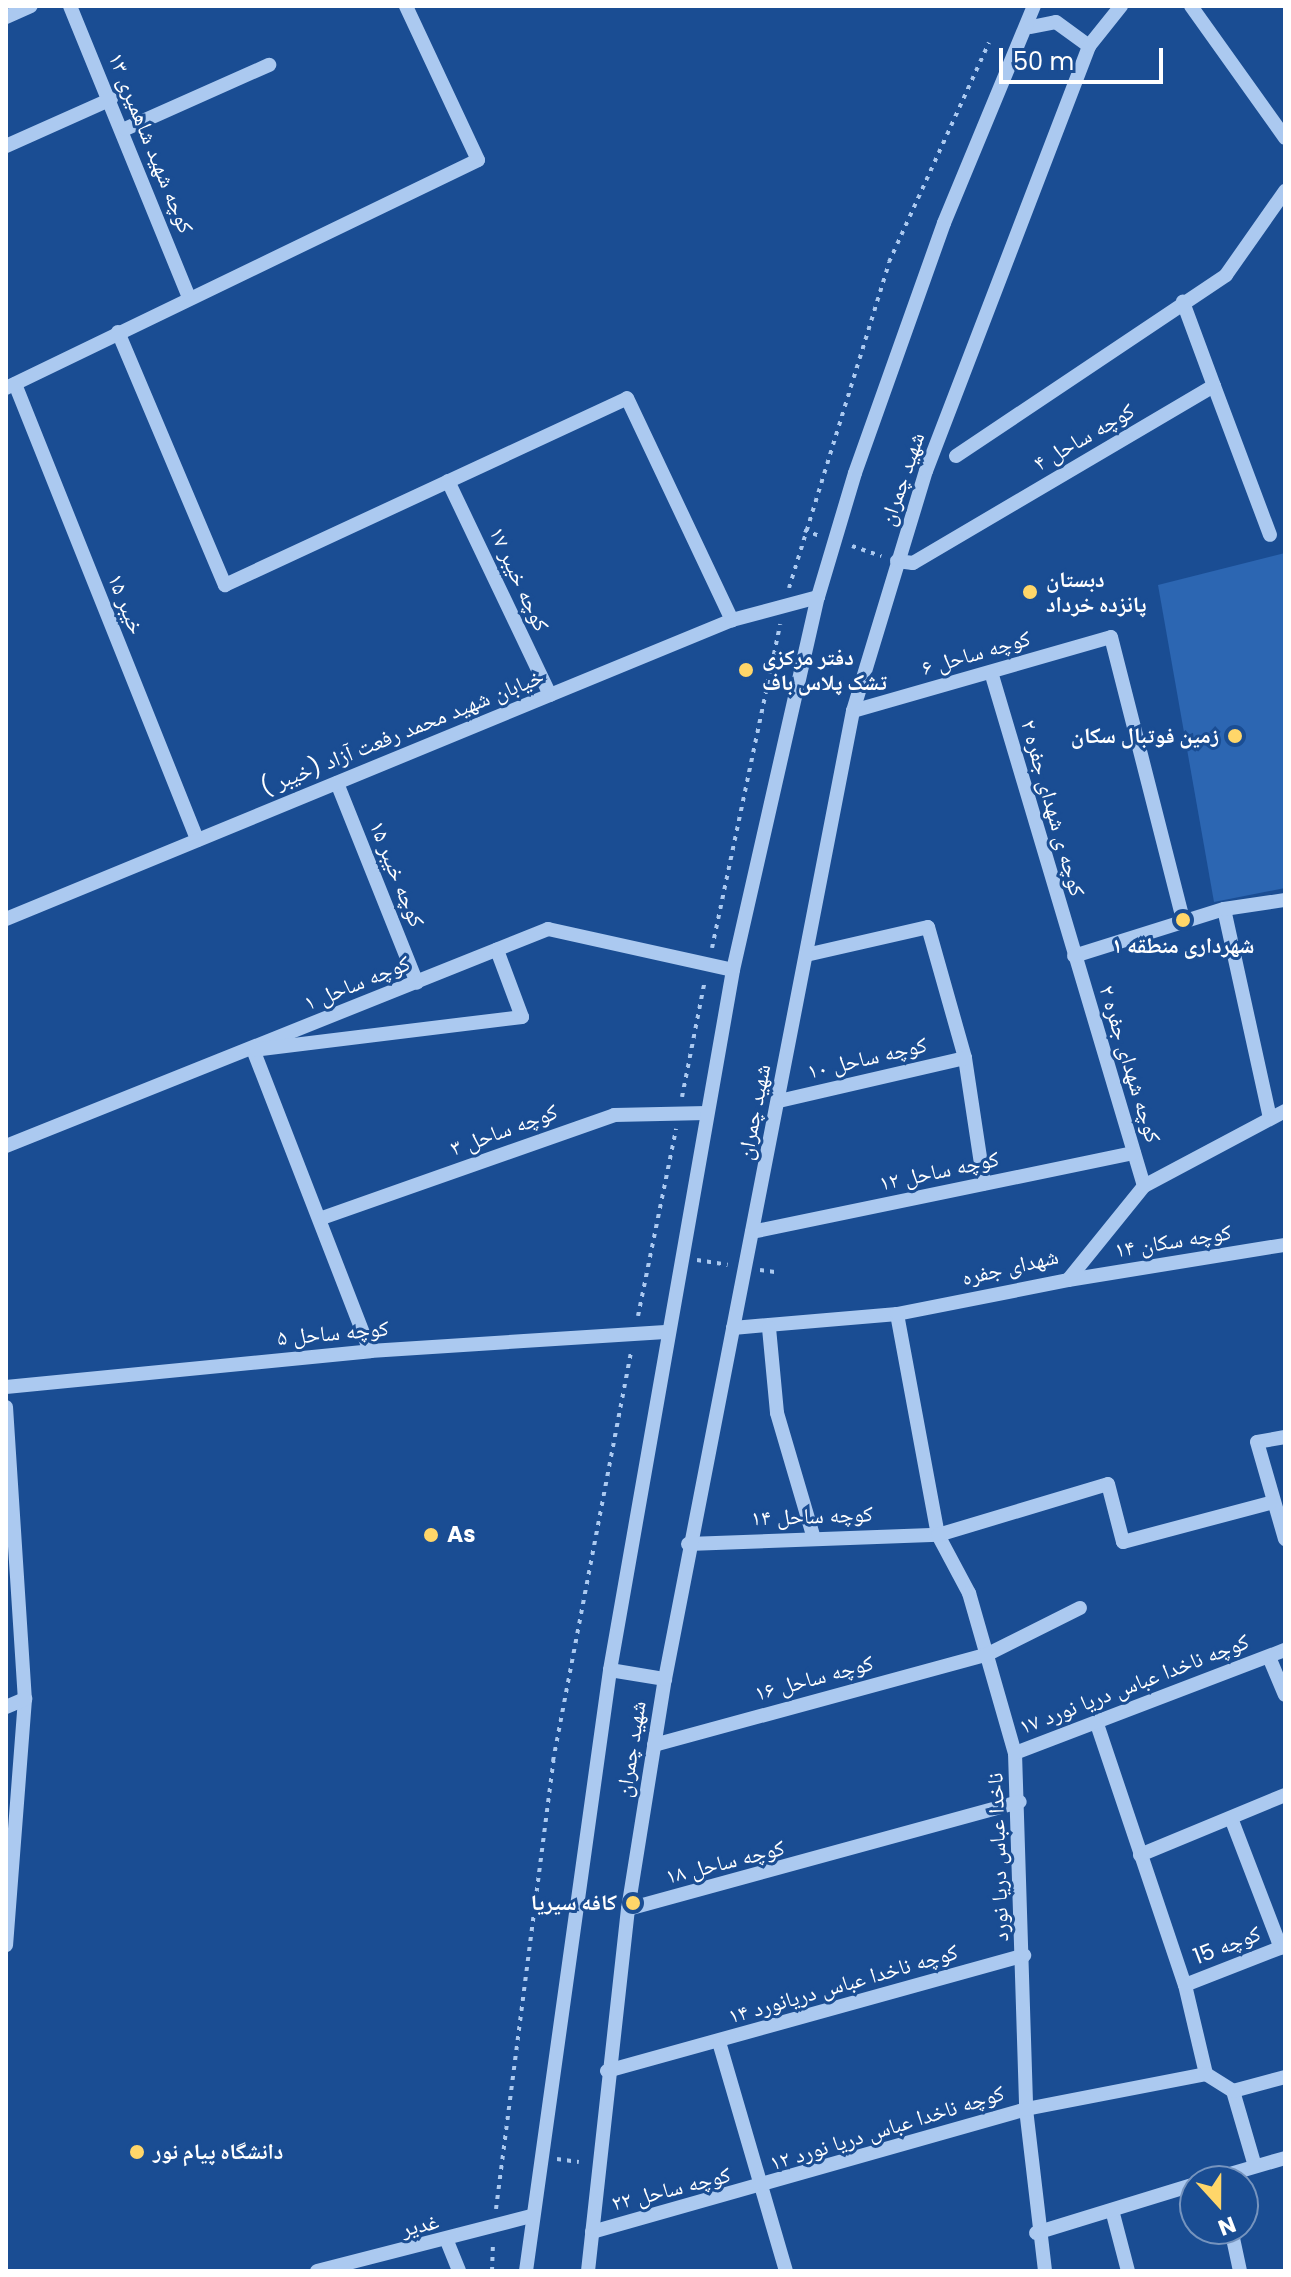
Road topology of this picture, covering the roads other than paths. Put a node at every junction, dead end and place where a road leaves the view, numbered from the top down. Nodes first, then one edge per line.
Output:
1 (31, 6) edge
2 (70, 6) edge
3 (406, 6) edge
4 (1034, 6) edge
5 (1121, 6) edge
6 (1191, 6) edge
7 (6, 17) edge
8 (1031, 27) junction
9 (1089, 46) junction
10 (269, 65) dead end
11 (111, 99) junction
12 (125, 129) junction
13 (1285, 138) edge
14 (6, 146) edge
15 (1285, 191) edge
16 (189, 297) junction
17 (1183, 302) junction
18 (118, 332) junction
19 (11, 386) edge
20 (1214, 386) junction
21 (956, 456) dead end
22 (448, 481) junction
23 (1270, 535) dead end
24 (897, 561) junction
25 (818, 597) junction
26 (732, 620) junction
27 (991, 672) junction
28 (550, 695) junction
29 (853, 711) junction
30 (337, 783) junction
31 (197, 840) junction
32 (1285, 900) edge
33 (1224, 909) junction
34 (8, 913) edge
35 (1183, 920) junction
36 (497, 950) junction
37 (806, 955) junction
38 (1074, 956) junction
39 (733, 970) junction
40 (417, 983) junction
41 (253, 1050) junction
42 (965, 1058) junction
43 (779, 1101) junction
44 (1285, 1111) edge
45 (707, 1113) junction
46 (1270, 1118) junction
47 (6, 1146) edge
48 (1134, 1153) junction
49 (984, 1184) junction
50 (1144, 1186) junction
51 (322, 1218) junction
52 (752, 1232) junction
53 (1285, 1245) edge
54 (1068, 1280) junction
55 (897, 1314) junction
56 (733, 1328) junction
57 (769, 1328) junction
58 (665, 1332) junction
59 (370, 1351) junction
60 (6, 1387) edge
61 (6, 1407) edge
62 (1285, 1437) edge
63 (1270, 1503) junction
64 (813, 1535) junction
65 (938, 1535) junction
66 (1285, 1539) edge
67 (688, 1544) junction
68 (1080, 1608) dead end
69 (1285, 1650) edge
70 (986, 1655) junction
71 (1269, 1657) junction
72 (610, 1670) junction
73 (665, 1679) junction
74 (1285, 1695) edge
75 (25, 1699) junction
76 (6, 1707) edge
77 (1097, 1724) junction
78 (654, 1745) junction
79 (1015, 1753) junction
80 (1285, 1795) edge
81 (1020, 1802) junction
82 (1231, 1818) junction
83 (1140, 1855) junction
84 (628, 1909) junction
85 (6, 1943) edge
86 (1283, 1947) edge
87 (1024, 1955) junction
88 (1185, 1985) junction
89 (719, 2042) junction
90 (607, 2071) junction
91 (1206, 2074) junction
92 (1285, 2077) edge
93 (1233, 2091) junction
94 (1026, 2109) junction
95 (1285, 2158) edge
96 (1255, 2165) edge
97 (1259, 2165) edge
98 (760, 2189) junction
99 (1179, 2189) edge
100 (1112, 2210) junction
101 (531, 2216) junction
102 (592, 2232) junction
103 (1036, 2233) junction
104 (447, 2241) junction
105 (1234, 2245) edge
106 (1041, 2270) edge
107 (317, 2271) edge
108 (459, 2271) edge
109 (526, 2271) edge
110 (588, 2271) edge
111 (786, 2271) edge
112 (1128, 2271) edge
113 (1240, 2271) edge

1 - 7 street
2 - 11 street, کوچه شهید شاهمیری ۱۳
3 - 16 street
4 - 8 street, شهید چمران
5 - 9 street, شهید چمران
6 - 13 street
8 - 9 street
8 - 25 street, شهید چمران
9 - 24 street, شهید چمران
10 - 12 street
11 - 12 street, کوچه شهید شاهمیری ۱۳
11 - 14 street
12 - 16 street, کوچه شهید شاهمیری ۱۳
15 - 17 street
16 - 18 street
17 - 20 street
17 - 21 street
18 - 19 street
18 - 22 street
19 - 31 street, خیبر ۱۵
20 - 23 street
20 - 24 street, کوچه ساحل ۴
22 - 26 street
22 - 28 street, کوچه خیبر ۱۷
24 - 29 street, شهید چمران
25 - 26 street, ( خیبر) خیابان شهید محمد رفعت آزاد
25 - 39 street, شهید چمران
26 - 28 street, ( خیبر) خیابان شهید محمد رفعت آزاد
27 - 29 street, کوچه ساحل ۶
27 - 35 street, کوچه ساحل ۶
27 - 38 street, کوچه ی شهدای جفره ۲
28 - 30 street, ( خیبر) خیابان شهید محمد رفعت آزاد
29 - 37 street, شهید چمران
30 - 31 street, ( خیبر) خیابان شهید محمد رفعت آزاد
30 - 40 street, کوچه خیبر ۱۵
31 - 34 street, ( خیبر) خیابان شهید محمد رفعت آزاد
32 - 33 street
33 - 35 street
33 - 46 street
35 - 38 street
36 - 39 street, کوچه ساحل ۱
36 - 40 street, کوچه ساحل ۱
36 - 41 street
37 - 42 street
37 - 43 street, شهید چمران
38 - 48 street, کوچه شهدای جفره ۲
39 - 45 street, شهید چمران
40 - 41 street, کوچه ساحل ۱
41 - 47 street, کوچه ساحل ۱
41 - 51 street
42 - 43 street, کوچه ساحل ۱۰
42 - 49 street
43 - 52 street, شهید چمران
44 - 46 street, شهدای جفره
45 - 51 street, کوچه ساحل ۳
45 - 58 street, شهید چمران
46 - 50 street, شهدای جفره
48 - 49 street, کوچه ساحل ۱۲
48 - 50 street, کوچه شهدای جفره ۲
49 - 52 street, کوچه ساحل ۱۲
50 - 54 street, شهدای جفره
51 - 59 street
52 - 56 street, شهید چمران
53 - 54 street, کوچه سکان ۱۴
54 - 55 street, شهدای جفره
55 - 57 street, شهدای جفره
55 - 65 street, ناخدا عباس دریا نورد
56 - 57 street, شهدای جفره
56 - 67 street, شهید چمران
57 - 64 street
58 - 59 street, کوچه ساحل ۵
58 - 72 street, شهید چمران
59 - 60 street, کوچه ساحل ۵
61 - 75 street
62 - 63 street
63 - 65 street, کوچه ساحل ۱۴
63 - 66 street
64 - 65 street, کوچه ساحل ۱۴
64 - 67 street, کوچه ساحل ۱۴
65 - 70 street, ناخدا عباس دریا نورد
67 - 73 street, شهید چمران
68 - 70 street
69 - 71 street, کوچه ناخدا عباس دریا نورد ۱۷
70 - 78 street, کوچه ساحل ۱۶
70 - 79 street, ناخدا عباس دریا نورد
71 - 74 street
71 - 77 street, کوچه ناخدا عباس دریا نورد ۱۷
72 - 73 street
72 - 101 street, شهید چمران
73 - 78 street, شهید چمران
75 - 76 street
75 - 85 street
77 - 79 street, کوچه ناخدا عباس دریا نورد ۱۷
77 - 83 street
78 - 84 street, شهید چمران
79 - 81 street, ناخدا عباس دریا نورد
80 - 82 street
81 - 84 street, کوچه ساحل ۱۸
81 - 87 street, ناخدا عباس دریا نورد
82 - 83 street
82 - 86 street
83 - 88 street
84 - 90 street, شهید چمران
86 - 88 street, کوچه 15
87 - 89 street, کوچه ناخدا عباس دریانورد ۱۴
87 - 94 street, ناخدا عباس دریا نورد
88 - 91 street
89 - 90 street, کوچه ناخدا عباس دریانورد ۱۴
89 - 98 street
90 - 102 street, شهید چمران
91 - 93 street
91 - 94 street, کوچه ناخدا عباس دریا نورد ۱۲
92 - 93 street
93 - 96 street
94 - 98 street, کوچه ناخدا عباس دریا نورد ۱۲
94 - 103 street, ناخدا عباس دریا نورد
95 - 97 street
98 - 102 street, کوچه ساحل ۲۲
98 - 111 street
99 - 100 street
100 - 103 street
100 - 112 street
101 - 104 street, غدیر
101 - 109 street, شهید چمران
102 - 110 street, شهید چمران
103 - 106 street, ناخدا عباس دریا نورد
104 - 107 street, غدیر
104 - 108 street
105 - 113 street

